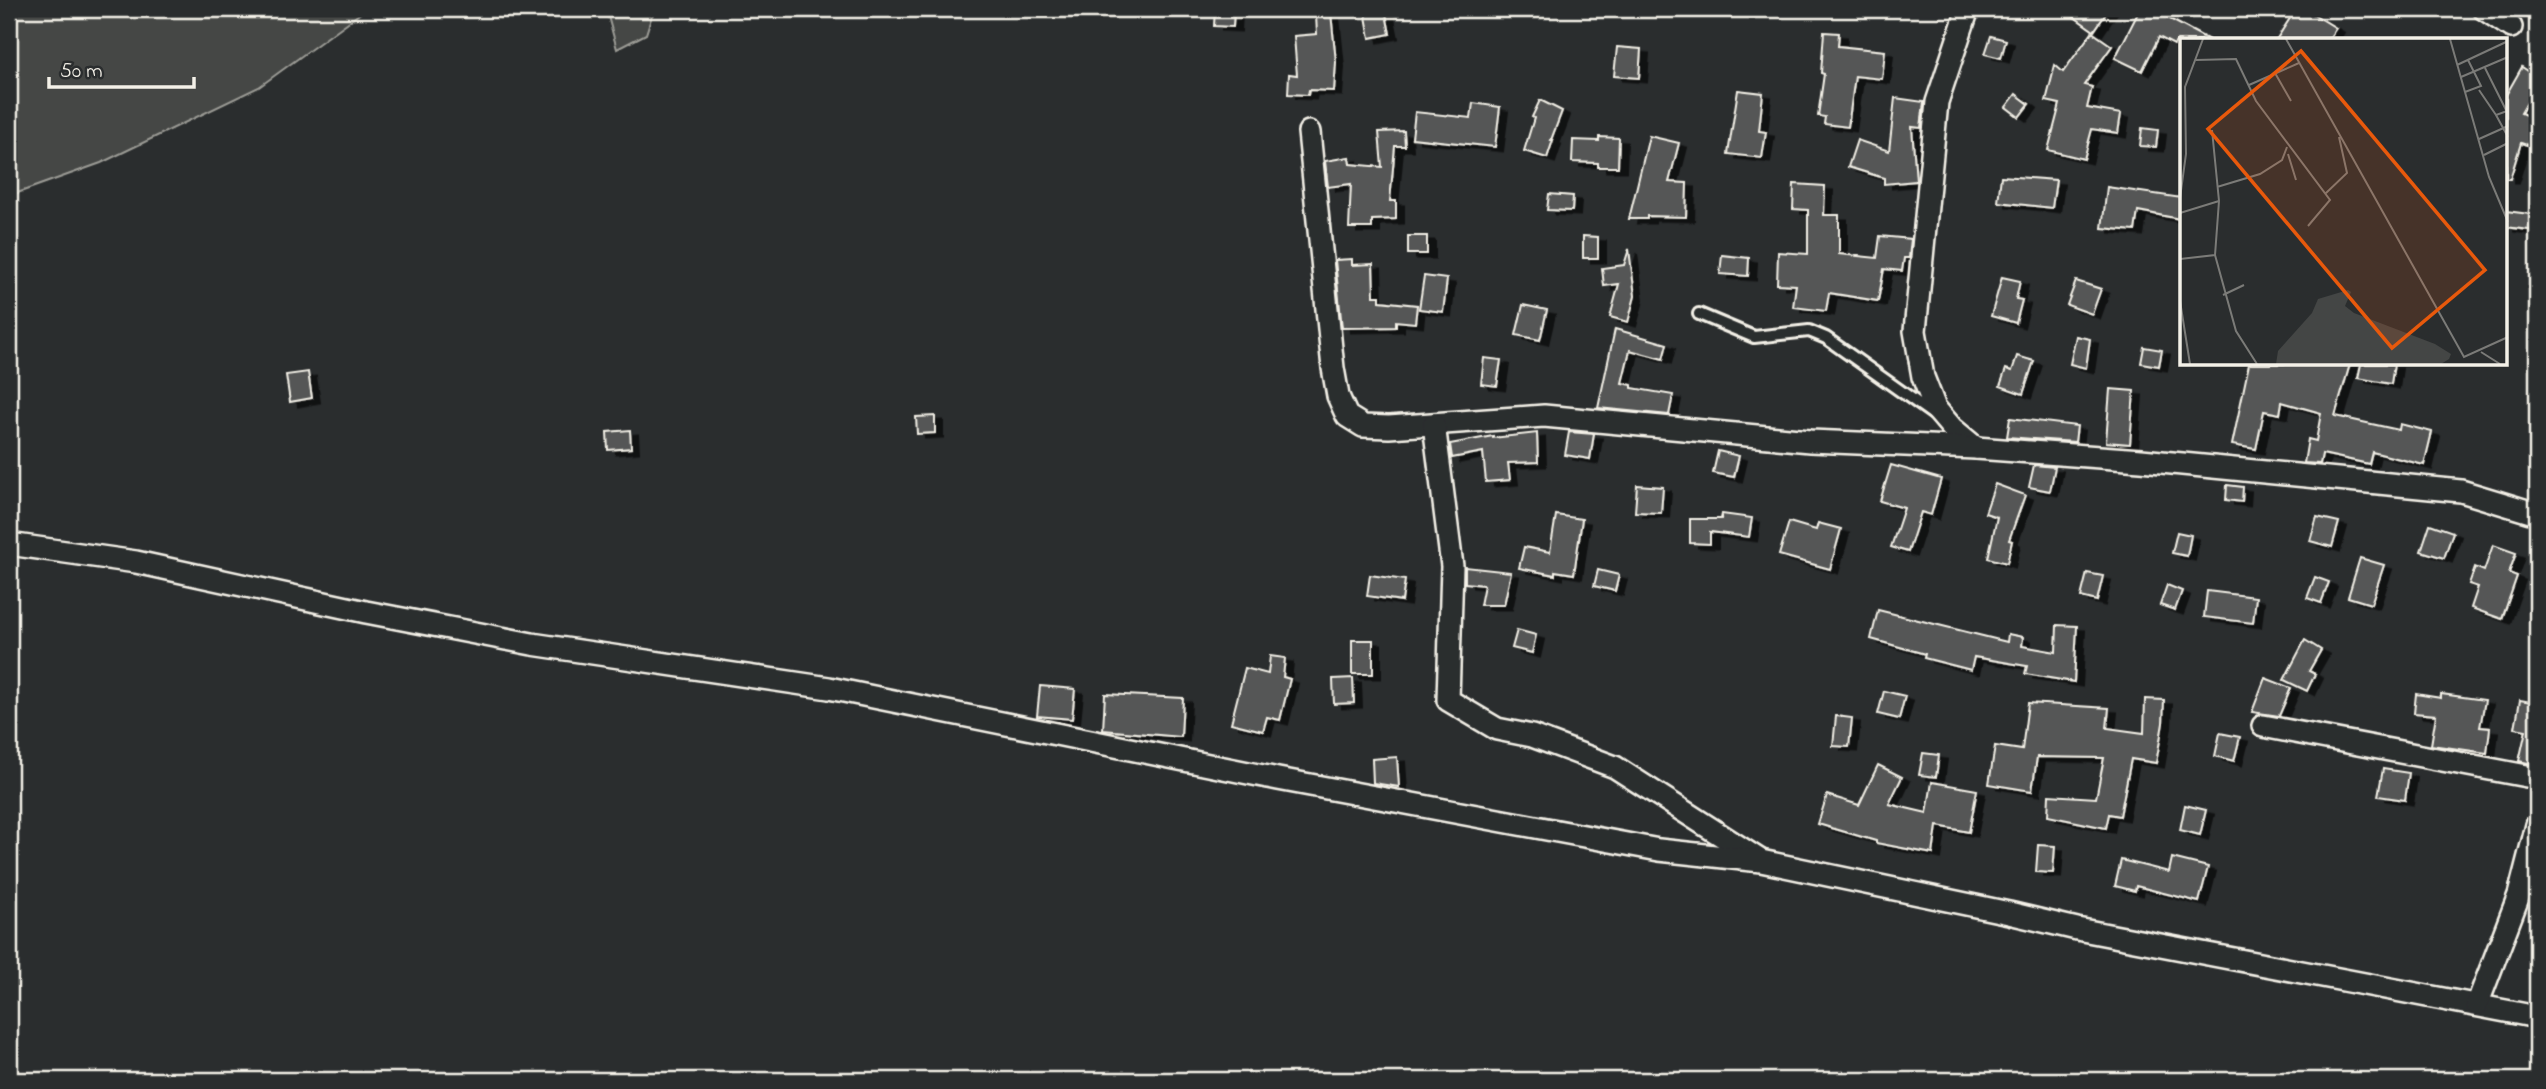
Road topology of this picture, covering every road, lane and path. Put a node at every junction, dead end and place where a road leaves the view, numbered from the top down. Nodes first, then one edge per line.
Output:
1 (1968, 9) edge
2 (2484, 9) edge
3 (2511, 27) dead end
4 (1309, 132) dead end
5 (1699, 314) dead end
6 (1434, 424) junction
7 (1952, 428) junction
8 (1976, 448) junction
9 (2537, 514) edge
10 (9, 544) edge
11 (2263, 726) dead end
12 (2537, 778) edge
13 (2537, 825) edge
14 (1761, 862) junction
15 (2477, 1005) junction
16 (2537, 1017) edge

1 - 7 street
2 - 3 street
4 - 6 street
5 - 7 lane
6 - 8 street
6 - 14 street
7 - 8 street
8 - 9 street
10 - 14 street
11 - 12 street
13 - 15 street
14 - 15 street
15 - 16 street

